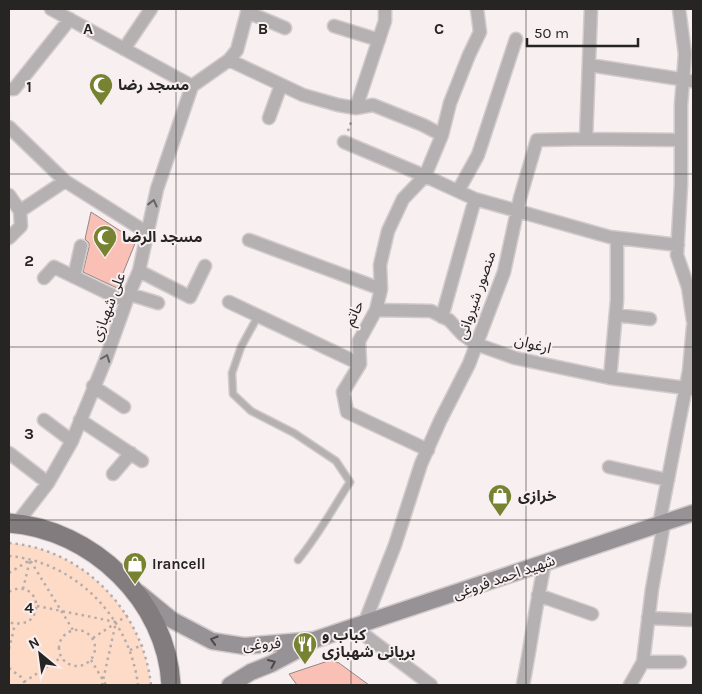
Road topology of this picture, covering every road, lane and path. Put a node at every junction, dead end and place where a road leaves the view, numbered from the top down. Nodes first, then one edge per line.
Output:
1 (52, 9) edge
2 (150, 9) edge
3 (385, 9) edge
4 (477, 9) edge
5 (592, 9) edge
6 (679, 9) edge
7 (247, 11) edge
8 (70, 19) junction
9 (687, 25) edge
10 (334, 26) dead end
11 (285, 28) dead end
12 (516, 39) dead end
13 (379, 40) junction
14 (124, 49) junction
15 (228, 60) junction
16 (589, 65) junction
17 (688, 80) edge
18 (281, 85) junction
19 (192, 86) junction
20 (9, 89) edge
21 (356, 108) junction
22 (269, 118) dead end
23 (9, 127) edge
24 (442, 135) junction
25 (586, 139) junction
26 (681, 140) junction
27 (344, 142) joint
28 (425, 176) junction
29 (66, 181) junction
30 (458, 191) junction
31 (9, 195) edge
32 (475, 199) junction
33 (20, 210) junction
34 (518, 211) junction
35 (146, 232) junction
36 (9, 238) edge
37 (617, 238) junction
38 (249, 240) dead end
39 (678, 245) junction
40 (81, 246) dead end
41 (205, 266) dead end
42 (138, 271) junction
43 (74, 277) junction
44 (44, 278) dead end
45 (381, 289) junction
46 (128, 294) junction
47 (229, 302) dead end
48 (158, 303) dead end
49 (376, 310) junction
50 (616, 315) junction
51 (258, 316) junction
52 (442, 316) junction
53 (650, 319) dead end
54 (693, 321) edge
55 (693, 327) edge
56 (476, 344) junction
57 (360, 364) junction
58 (610, 378) junction
59 (93, 386) junction
60 (689, 388) edge
61 (124, 407) dead end
62 (44, 420) dead end
63 (80, 420) junction
64 (72, 441) junction
65 (428, 450) junction
66 (9, 453) edge
67 (130, 453) junction
68 (142, 461) dead end
69 (609, 467) dead end
70 (114, 474) dead end
71 (668, 480) junction
72 (48, 484) junction
73 (693, 513) edge
74 (13, 523) edge
75 (661, 524) junction
76 (9, 543) edge
77 (9, 556) edge
78 (30, 560) junction
79 (298, 560) dead end
80 (545, 563) junction
81 (9, 573) edge
82 (131, 587) junction
83 (23, 589) junction
84 (9, 592) edge
85 (538, 595) junction
86 (144, 604) junction
87 (37, 606) junction
88 (61, 610) junction
89 (592, 614) dead end
90 (127, 615) junction
91 (648, 618) junction
92 (693, 620) edge
93 (9, 622) edge
94 (116, 622) junction
95 (15, 624) junction
96 (360, 625) junction
97 (73, 630) junction
98 (92, 638) junction
99 (314, 640) junction
100 (250, 646) junction
101 (9, 649) edge
102 (62, 657) junction
103 (90, 660) junction
104 (643, 662) junction
105 (680, 662) dead end
106 (9, 668) edge
107 (252, 672) junction
108 (103, 681) junction
109 (25, 683) edge
110 (104, 685) edge
111 (138, 685) edge
112 (152, 685) edge
113 (172, 685) edge
114 (230, 685) edge
115 (431, 685) edge
116 (524, 685) edge
117 (630, 685) edge

1 - 8 street
2 - 14 street
3 - 13 street
4 - 24 street
5 - 16 street
6 - 9 street
7 - 11 street
7 - 15 street
8 - 14 street
8 - 20 street
9 - 17 street
10 - 13 street
12 - 30 street
13 - 21 street
14 - 19 street
15 - 18 street
15 - 19 street
16 - 17 street
16 - 25 street
17 - 26 street
18 - 21 street
18 - 22 street
35 -> 19 street, علی شهبازی
21 - 24 street
21 - 27 path
23 - 29 street
24 - 28 street
25 - 26 street
25 - 34 street, منصور شیروانی
26 - 39 street
27 - 28 street
28 - 30 street
28 - 45 street, حاتم
29 - 33 street
29 - 35 street
30 - 32 street
31 - 33 street
32 - 34 street
32 - 52 street
33 - 36 street
34 - 37 street
34 - 56 street, منصور شیروانی
35 - 42 street, علی شهبازی
37 - 39 street
37 - 50 street
38 - 45 street
39 - 54 street
40 - 43 street
41 - 42 street
42 - 46 street, علی شهبازی
43 - 44 street
43 - 46 street
45 - 49 street, حاتم
46 - 48 street
59 -> 46 street, علی شهبازی
47 - 51 street
49 - 52 street, ارغوان
49 - 57 street, حاتم
50 - 53 street
50 - 58 street
51 - 57 street
51 - 79 lane
52 - 56 street, ارغوان
55 - 60 street
56 - 58 street, ارغوان
56 - 65 street, منصور شیروانی
57 - 65 street
58 - 60 street, ارغوان
59 - 61 street
59 - 63 street, علی شهبازی
60 - 71 street
62 - 64 street
63 - 64 street, علی شهبازی
63 - 67 street
64 - 72 street, علی شهبازی
65 - 96 street, منصور شیروانی
66 - 72 street
67 - 68 street
67 - 70 street
69 - 71 street
71 - 75 street
72 - 74 street, علی شهبازی
73 - 75 main road, شهید احمد فروغی
74 - 82 main road
75 - 80 main road, شهید احمد فروغی
75 - 91 street
76 - 90 path
77 - 78 path
78 - 81 path
78 - 83 path
78 - 88 path
78 - 94 path
80 - 85 street
80 - 96 main road, شهید احمد فروغی
82 - 86 main road
100 -> 82 main road, فروغی
83 - 84 path
83 - 87 path
85 - 89 street
85 - 116 street
86 - 90 path
86 - 113 main road
87 - 88 path
87 - 95 path
88 - 94 path
88 - 97 path
90 - 94 path
90 - 112 path
91 - 92 street
91 - 104 street
93 - 95 path
94 - 98 path
94 - 108 path
94 - 111 path
95 - 101 path
96 - 99 main road, شهید احمد فروغی
96 - 115 street
97 - 98 path
97 - 102 path
98 - 103 path
99 - 100 main road, فروغی
107 -> 99 main road, فروغی
100 - 107 main road
102 - 103 path
102 - 109 path
103 - 108 path
104 - 105 street
104 - 117 street
106 - 109 path
107 - 114 main road, فروغی
108 - 110 path

